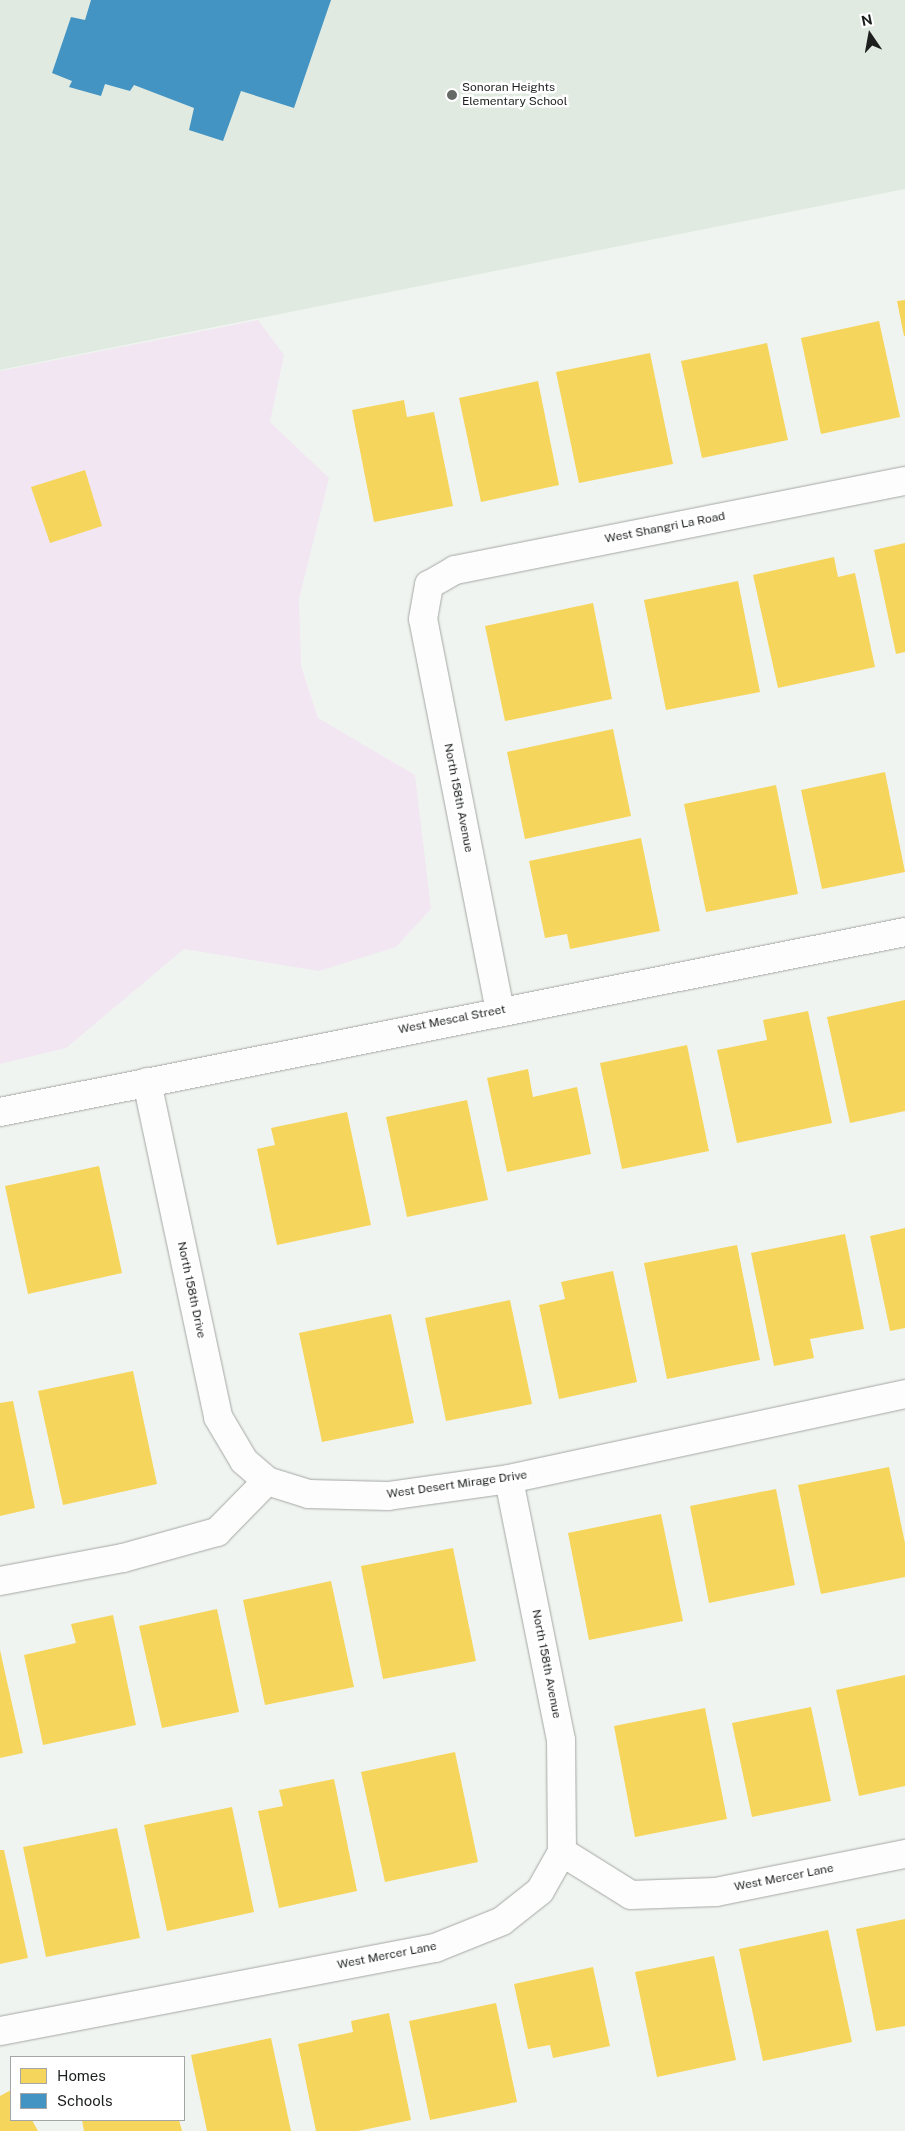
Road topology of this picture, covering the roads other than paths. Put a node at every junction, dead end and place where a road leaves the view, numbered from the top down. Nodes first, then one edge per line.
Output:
1 (905, 481) edge
2 (430, 585) joint
3 (905, 932) edge
4 (500, 1010) junction
5 (147, 1082) junction
6 (0, 1112) edge
7 (905, 1394) edge
8 (509, 1479) junction
9 (267, 1481) junction
10 (0, 1581) edge
11 (562, 1852) junction
12 (905, 1854) edge
13 (0, 2031) edge

1 - 2 street, West Shangri La Road
2 - 4 street, North 158th Avenue
3 - 4 street, West Mescal Street
4 - 5 street, West Mescal Street
5 - 6 street, West Mescal Street
5 - 9 street, North 158th Drive
7 - 8 street, West Desert Mirage Drive
8 - 9 street, West Desert Mirage Drive
8 - 11 street, North 158th Avenue
9 - 10 street
11 - 12 street, West Mercer Lane
11 - 13 street, West Mercer Lane

